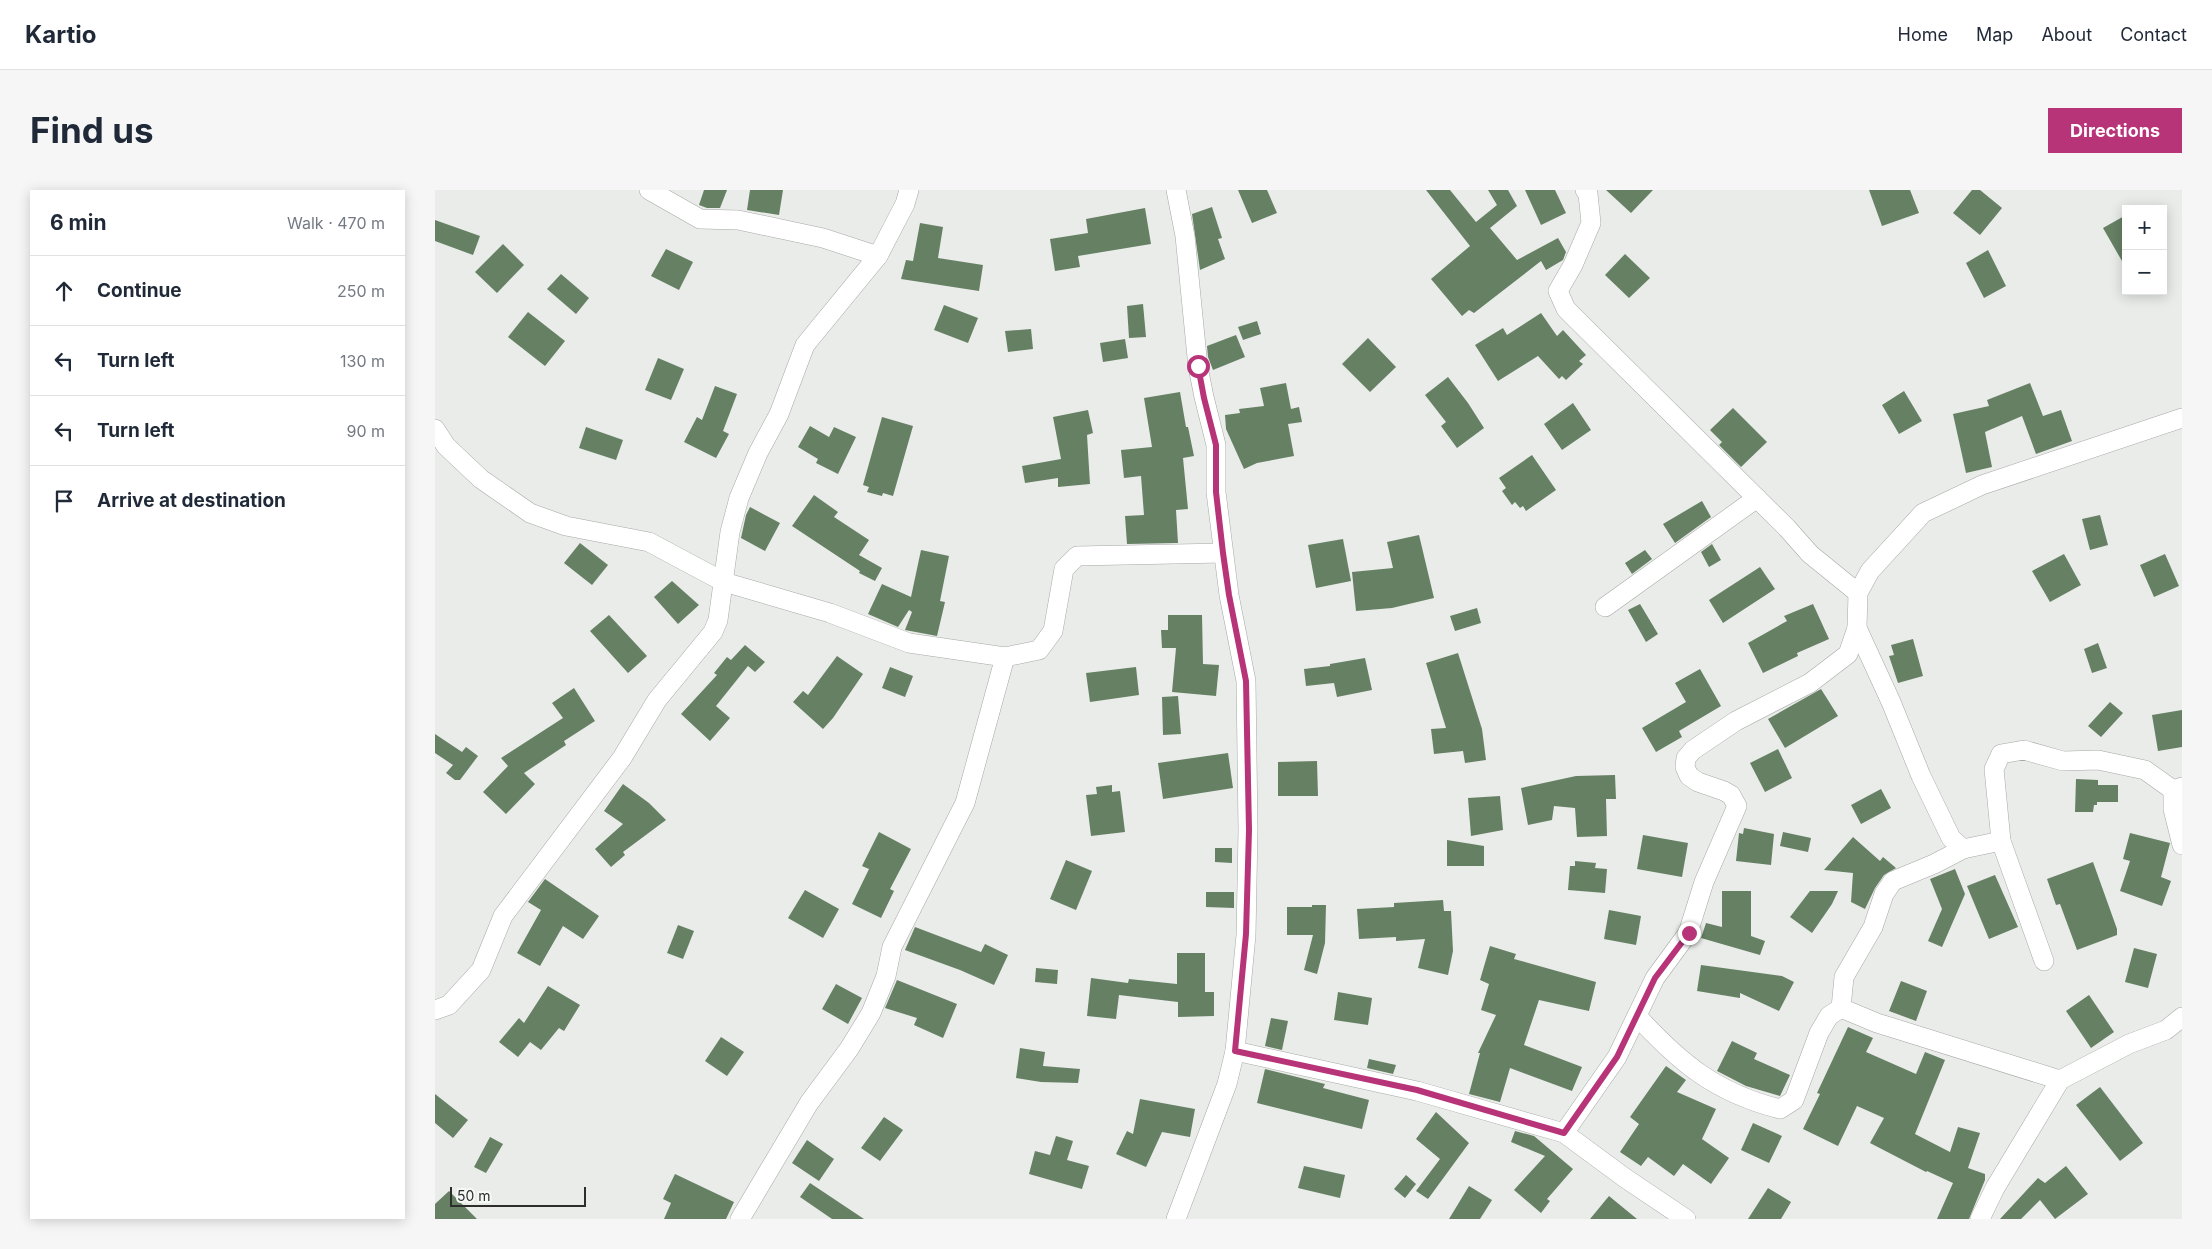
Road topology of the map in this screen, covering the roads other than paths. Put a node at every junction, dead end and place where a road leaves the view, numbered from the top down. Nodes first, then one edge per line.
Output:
1 (649, 190) edge
2 (909, 190) edge
3 (1176, 190) edge
4 (1585, 190) edge
5 (878, 256) junction
6 (2182, 418) edge
7 (435, 429) edge
8 (1757, 498) junction
9 (1223, 553) junction
10 (724, 582) junction
11 (1858, 593) junction
12 (1605, 607) dead end
13 (1857, 628) junction
14 (1005, 657) junction
15 (2178, 788) edge
16 (2001, 841) junction
17 (2182, 845) edge
18 (1963, 849) junction
19 (2044, 961) dead end
20 (1841, 1008) junction
21 (435, 1010) edge
22 (1637, 1016) junction
23 (2182, 1017) edge
24 (1235, 1051) junction
25 (2060, 1080) junction
26 (1564, 1133) junction
27 (741, 1219) edge
28 (1176, 1219) edge
29 (1686, 1219) edge
30 (1980, 1219) edge

1 - 5 street
2 - 5 street
3 - 9 street
4 - 8 street
5 - 10 street
6 - 11 street
7 - 10 street
8 - 11 street
8 - 12 street
9 - 14 street
9 - 24 street
10 - 14 street
10 - 21 street
11 - 13 street
13 - 18 street
13 - 22 street
14 - 27 street
15 - 16 street
15 - 17 street
16 - 18 street
16 - 19 street
18 - 20 street
20 - 22 street
20 - 25 street
22 - 26 street
23 - 25 street
24 - 26 street
24 - 28 street
25 - 30 street
26 - 29 street

